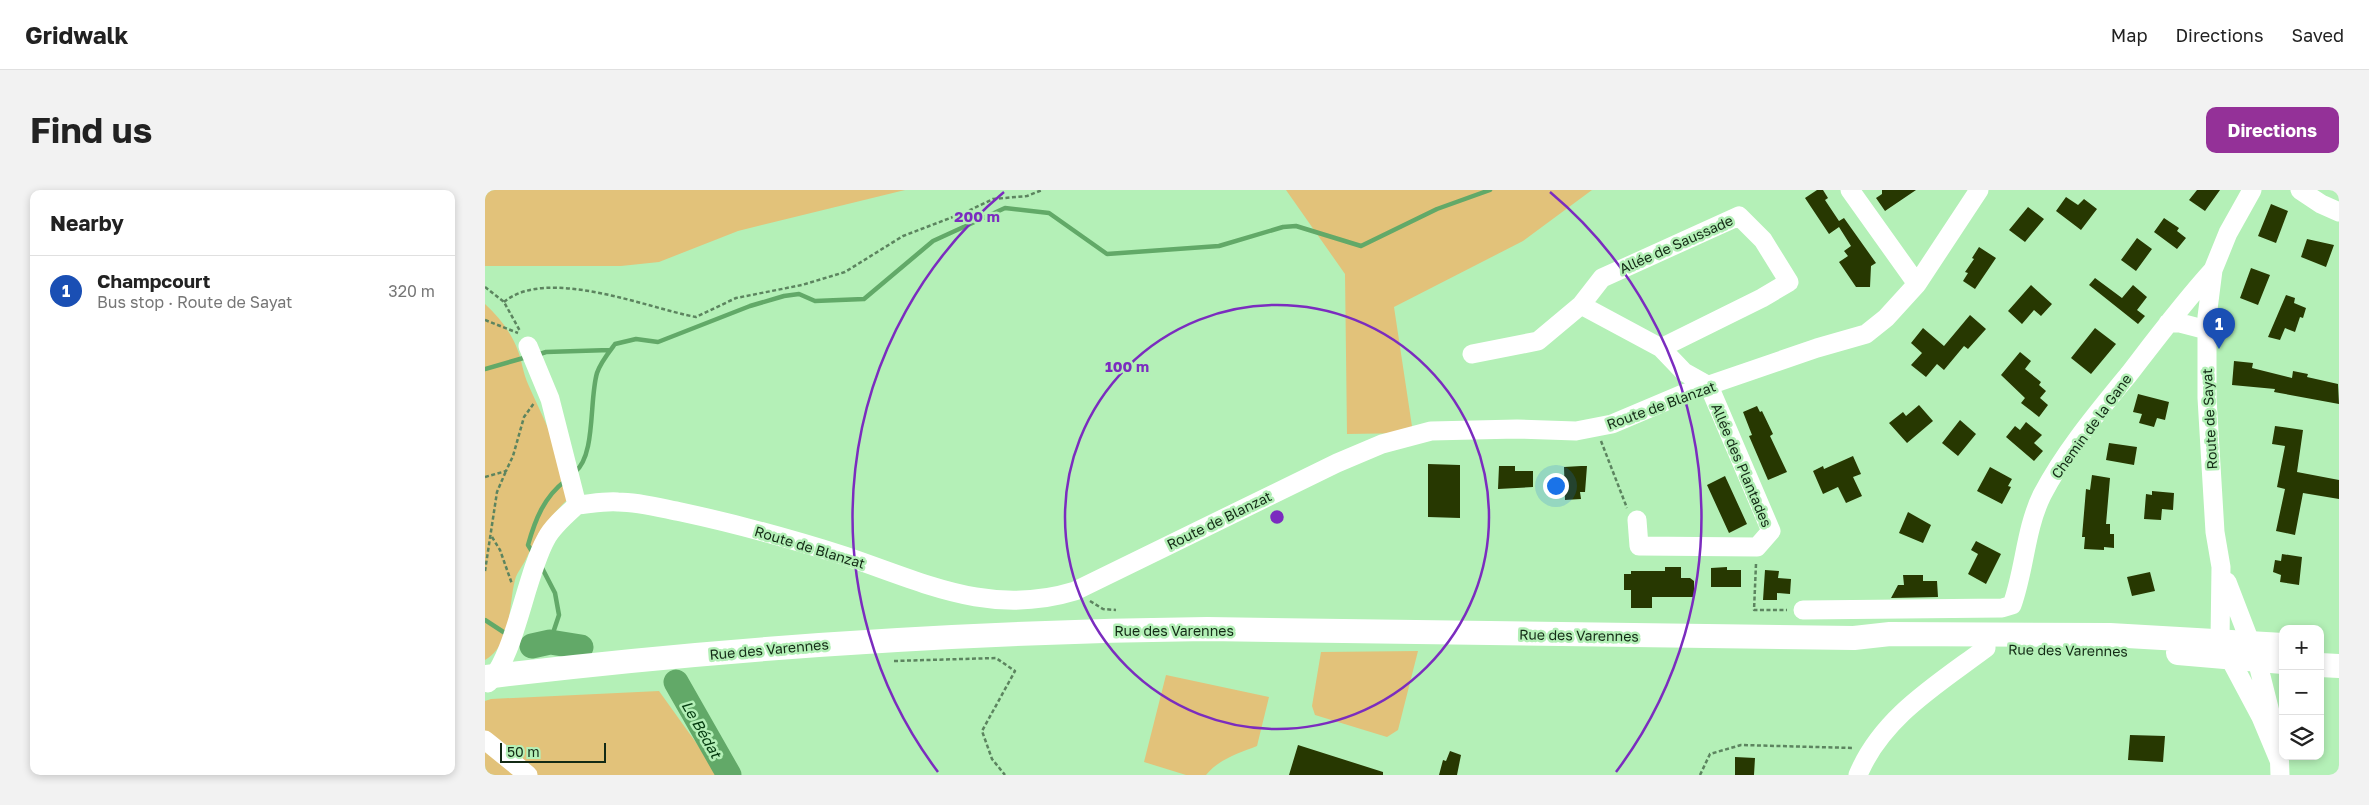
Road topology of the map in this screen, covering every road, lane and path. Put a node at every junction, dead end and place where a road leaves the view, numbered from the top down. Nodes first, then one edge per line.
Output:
1 (1042, 190) edge
2 (1850, 190) edge
3 (1979, 190) edge
4 (2252, 190) edge
5 (2300, 190) edge
6 (2339, 212) edge
7 (2213, 270) junction
8 (1917, 284) junction
9 (485, 287) edge
10 (505, 302) junction
11 (1581, 305) junction
12 (485, 320) edge
13 (2168, 323) junction
14 (2207, 330) junction
15 (525, 340) junction
16 (1661, 348) junction
17 (1472, 354) dead end
18 (1709, 386) junction
19 (551, 400) junction
20 (1596, 428) junction
21 (506, 471) junction
22 (485, 477) edge
23 (577, 505) junction
24 (1637, 520) joint
25 (492, 537) junction
26 (1757, 547) junction
27 (2221, 567) junction
28 (485, 571) edge
29 (1080, 589) junction
30 (524, 595) junction
31 (1803, 610) joint
32 (1123, 611) dead end
33 (1986, 641) junction
34 (2279, 646) edge
35 (2225, 649) junction
36 (2324, 649) edge
37 (2339, 650) edge
38 (2253, 651) junction
39 (891, 661) dead end
40 (2279, 661) edge
41 (2324, 664) edge
42 (2339, 666) edge
43 (489, 680) edge
44 (485, 740) edge
45 (1873, 748) junction
46 (2280, 767) edge
47 (527, 775) edge
48 (1005, 775) edge
49 (1700, 775) edge
50 (1858, 775) edge

1 - 10 path
2 - 8 street
3 - 8 street, Route de Blanzat
4 - 7 street, Route de Sayat
5 - 6 street
7 - 13 street, Chemin de la Gane
7 - 14 street, Route de Sayat
8 - 18 street, Route de Blanzat
9 - 10 path
10 - 15 path
11 - 16 street
11 - 16 street, Allée de Saussade
11 - 17 street
12 - 15 path
13 - 14 street
13 - 31 street, Chemin de la Gane
14 - 27 street, Route de Sayat
15 - 19 street
16 - 18 street
18 - 20 street, Route de Blanzat
18 - 26 street, Allée des Plantades
19 - 21 path
19 - 23 street
20 - 24 path
20 - 29 street, Route de Blanzat
21 - 22 path
21 - 25 path
23 - 29 street, Route de Blanzat
23 - 30 street
24 - 26 street, Allée des Plantades
25 - 28 path
25 - 30 path
26 - 31 path
27 - 35 street, Route de Sayat
27 - 38 street, Route de Sayat
29 - 32 path
30 - 43 street
33 - 35 main road, Rue des Varennes
33 - 43 main road, Rue des Varennes
33 - 45 street
34 - 38 main road, Rue des Varennes
35 - 38 main road, Rue des Varennes
35 - 46 street, Route de Sayat
36 - 37 main road
38 - 40 main road, Rue des Varennes
38 - 46 street, Route de Sayat
39 - 48 path
41 - 42 main road
44 - 47 street
45 - 49 path
45 - 50 street

